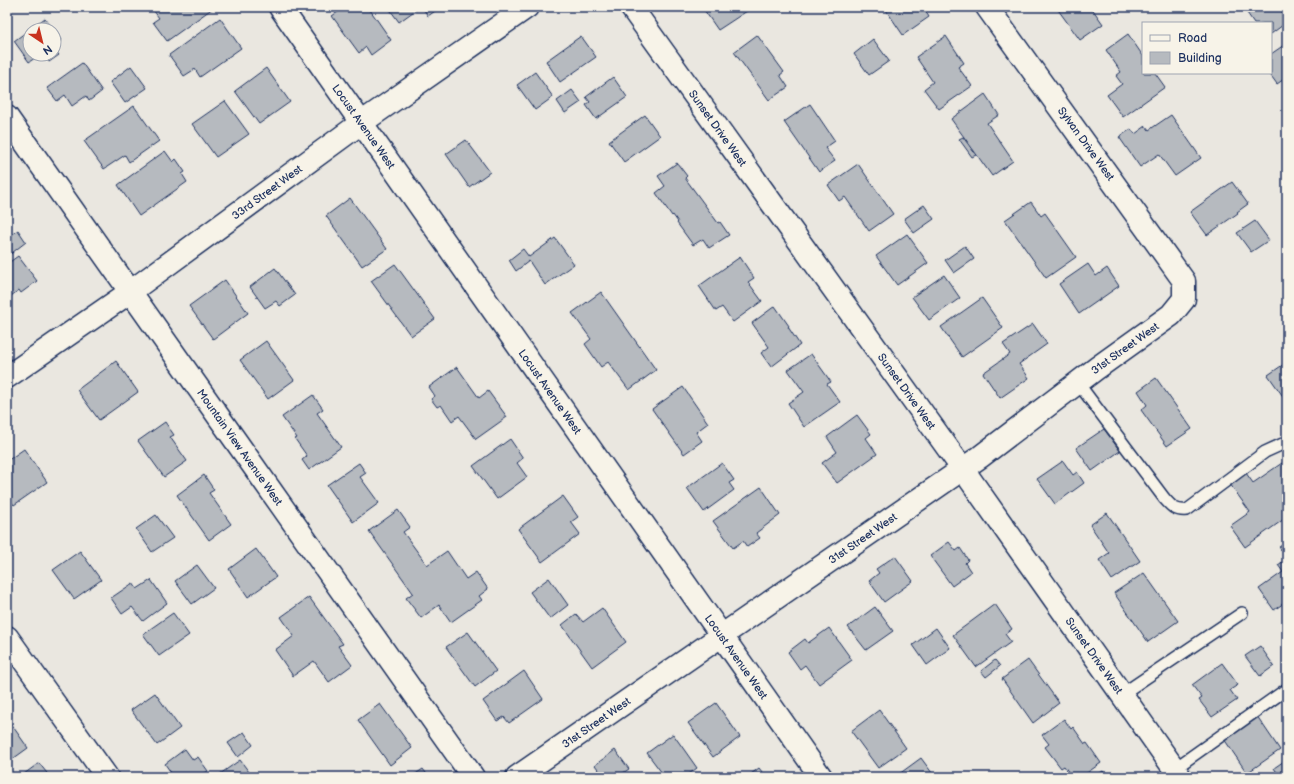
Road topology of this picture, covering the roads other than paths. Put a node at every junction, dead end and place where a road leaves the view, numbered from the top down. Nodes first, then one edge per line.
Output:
1 (280, 7) edge
2 (527, 7) edge
3 (631, 7) edge
4 (987, 7) edge
5 (7, 117) edge
6 (361, 123) junction
7 (1184, 281) joint
8 (130, 292) junction
9 (7, 377) edge
10 (1078, 383) junction
11 (1287, 442) edge
12 (962, 468) junction
13 (1242, 613) dead end
14 (722, 636) junction
15 (7, 638) edge
16 (1287, 688) edge
17 (1122, 694) junction
18 (1177, 773) edge
19 (107, 777) edge
20 (473, 777) edge
21 (517, 777) edge
22 (821, 777) edge

1 - 6 street, Locust Avenue West
2 - 6 street, 33rd Street West
3 - 12 street, Sunset Drive West
4 - 7 street, Sylvan Drive West
5 - 8 street, Mountain View Avenue West
6 - 8 street, 33rd Street West
6 - 14 street, Locust Avenue West
7 - 10 street, 31st Street West
8 - 9 street, 33rd Street West
8 - 20 street, Mountain View Avenue West
10 - 11 lane
10 - 12 street, 31st Street West
12 - 14 street, 31st Street West
12 - 17 street, Sunset Drive West
13 - 17 lane
14 - 21 street, 31st Street West
14 - 22 street, Locust Avenue West
15 - 19 street
16 - 18 lane
17 - 18 street, Sunset Drive West

